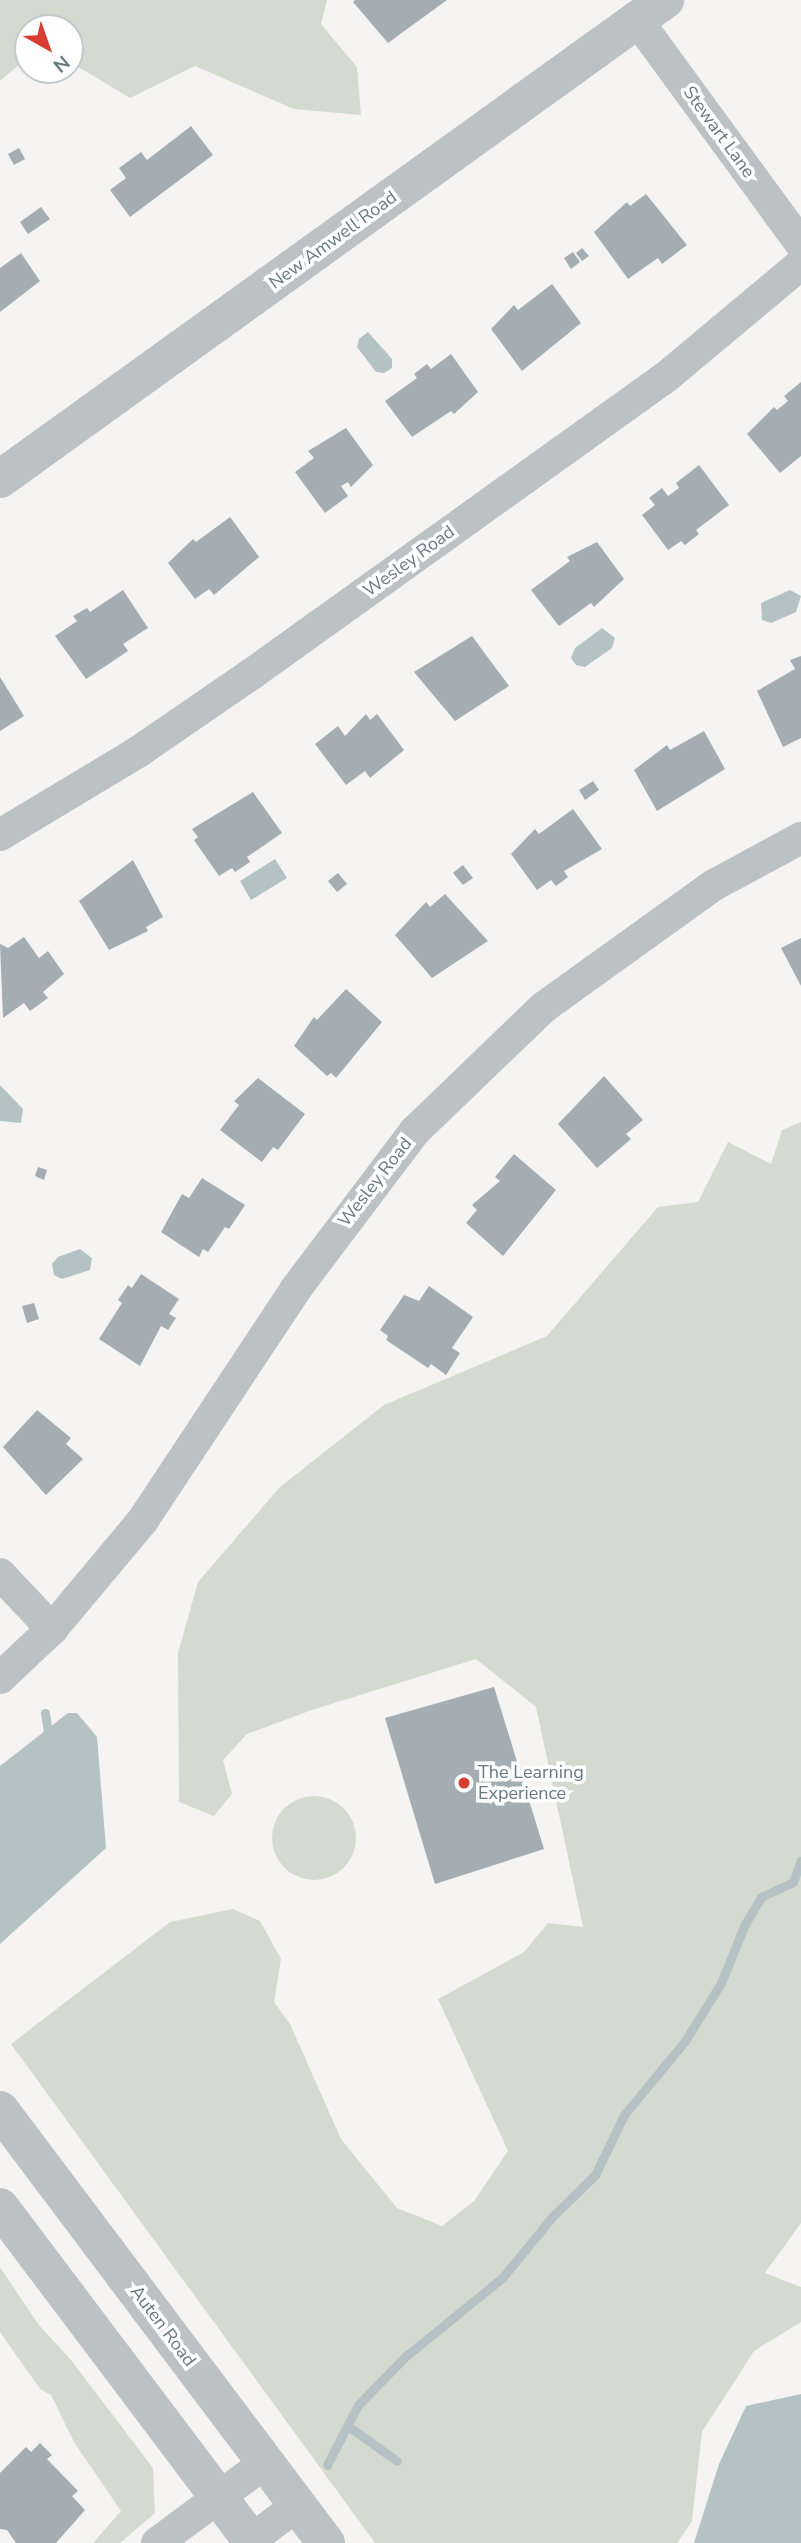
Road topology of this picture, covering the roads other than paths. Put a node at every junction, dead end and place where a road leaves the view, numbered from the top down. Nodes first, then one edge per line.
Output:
1 (651, 10) edge
2 (801, 244) edge
3 (801, 264) edge
4 (0, 479) edge
5 (0, 835) edge
6 (801, 838) edge
7 (0, 1574) edge
8 (52, 1629) junction
9 (0, 1678) edge
10 (0, 2109) edge
11 (0, 2207) edge
12 (266, 2462) junction
13 (218, 2497) junction
14 (298, 2505) junction
15 (250, 2542) edge
16 (157, 2543) edge
17 (326, 2543) edge

1 - 2 street, Stewart Lane
1 - 4 street, New Amwell Road
3 - 5 street, Wesley Road
6 - 8 street, Wesley Road
7 - 8 street
8 - 9 street, Wesley Road
10 - 12 street, Auten Road
11 - 13 street
12 - 13 street
12 - 14 street, Auten Road
13 - 15 street
13 - 16 street
14 - 15 street
14 - 17 street, Auten Road

